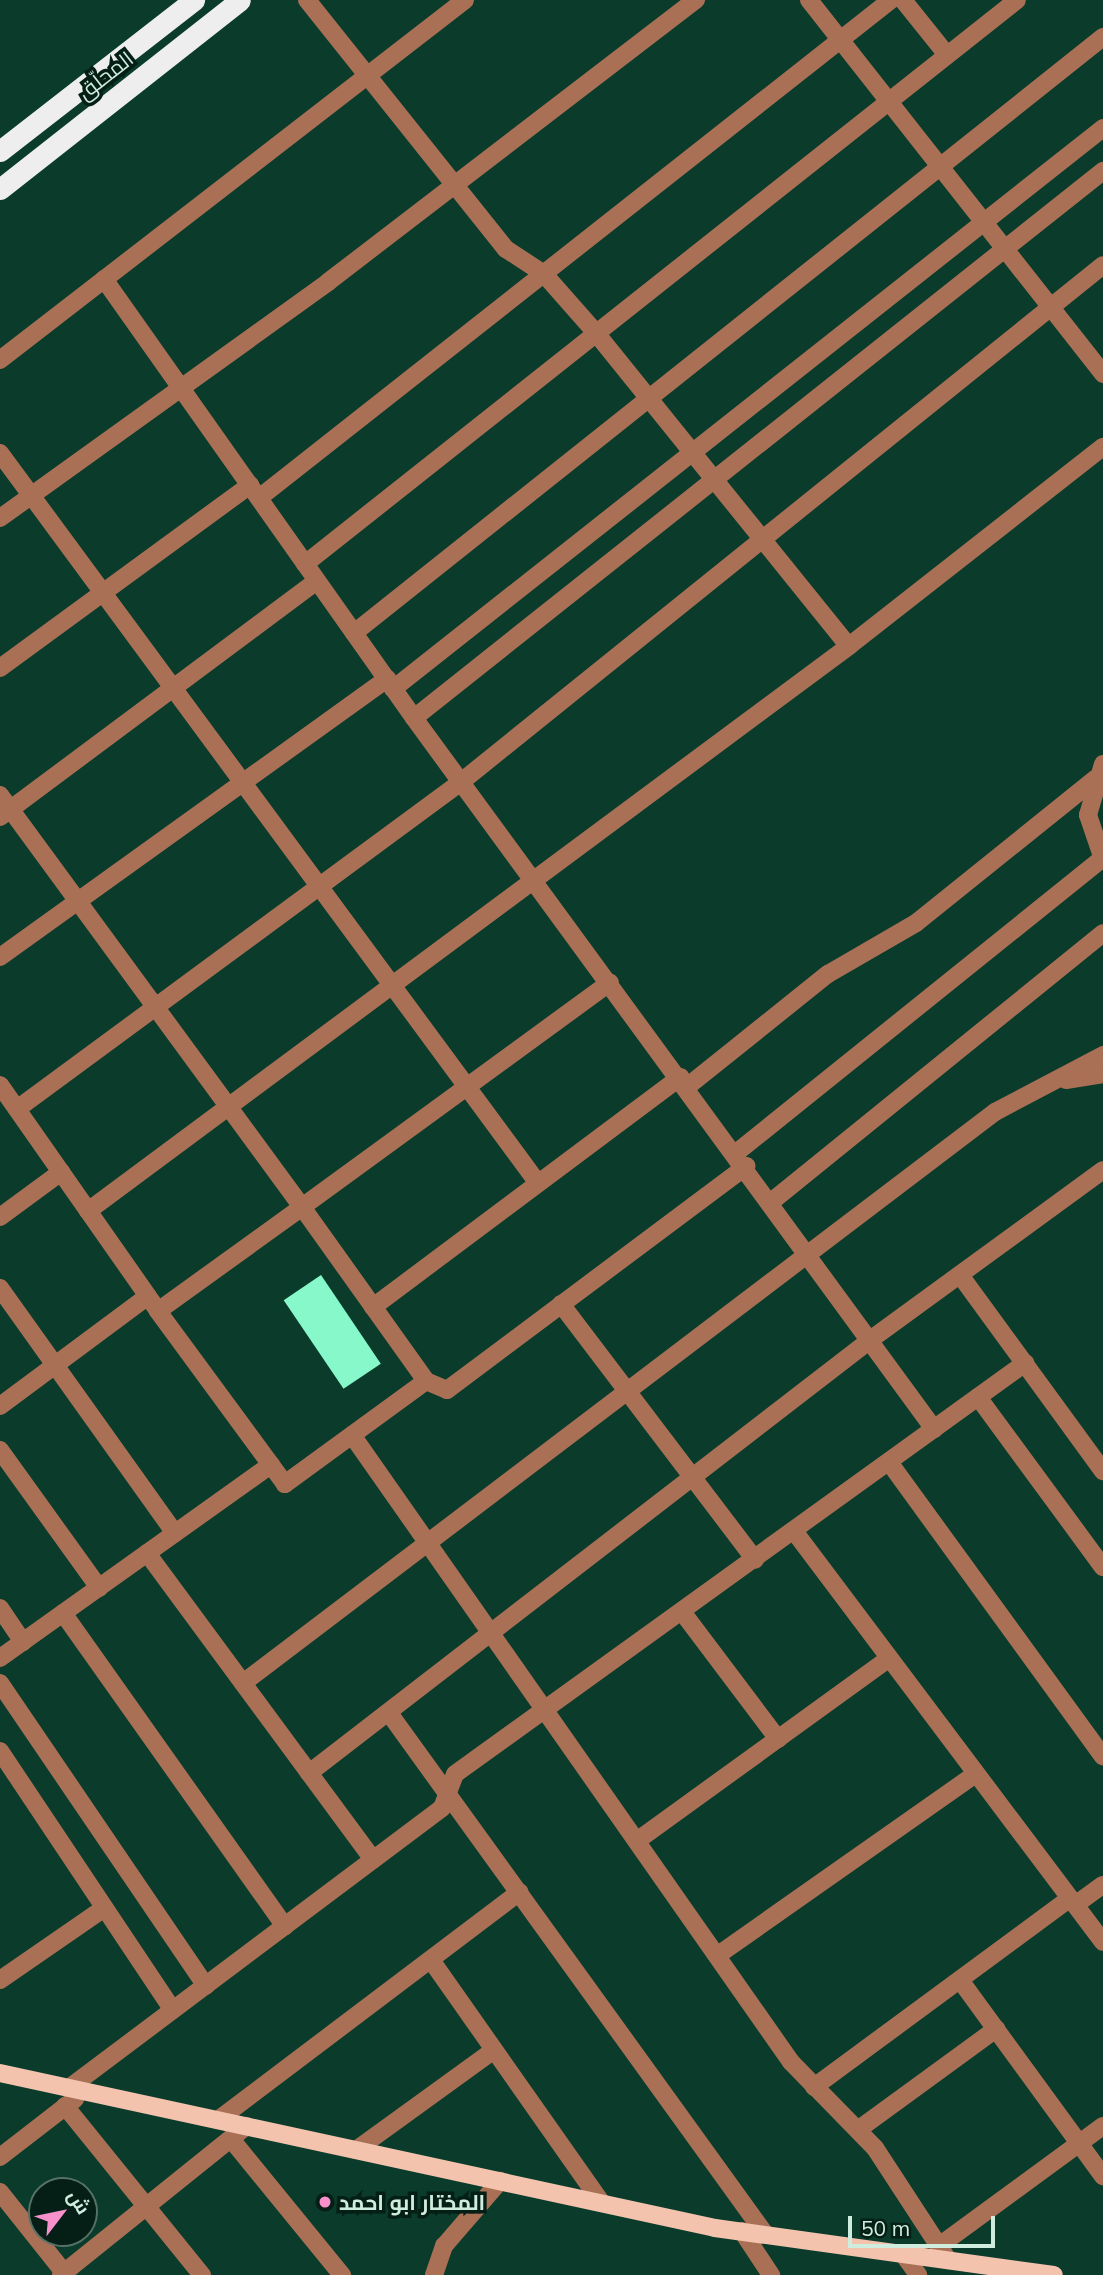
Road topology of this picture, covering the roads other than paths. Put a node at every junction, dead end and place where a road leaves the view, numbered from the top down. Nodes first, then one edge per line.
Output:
1 (194, 0) edge
2 (240, 0) edge
3 (307, 0) edge
4 (465, 0) edge
5 (696, 0) edge
6 (809, 0) edge
7 (891, 0) edge
8 (903, 0) edge
9 (1017, 0) edge
10 (1103, 37) edge
11 (841, 40) junction
12 (947, 55) junction
13 (368, 75) junction
14 (889, 102) junction
15 (1103, 128) edge
16 (0, 151) edge
17 (940, 166) junction
18 (1103, 171) edge
19 (453, 186) junction
20 (0, 188) edge
21 (984, 222) junction
22 (1005, 249) junction
23 (1103, 265) edge
24 (544, 274) junction
25 (104, 279) junction
26 (1051, 307) junction
27 (596, 333) junction
28 (0, 360) edge
29 (1103, 374) edge
30 (182, 387) junction
31 (649, 398) junction
32 (1103, 447) edge
33 (0, 453) edge
34 (692, 453) junction
35 (714, 480) junction
36 (254, 492) junction
37 (32, 495) junction
38 (0, 518) edge
39 (762, 539) junction
40 (305, 564) junction
41 (317, 581) junction
42 (104, 592) junction
43 (354, 634) junction
44 (849, 646) junction
45 (0, 668) edge
46 (390, 684) junction
47 (176, 687) junction
48 (414, 718) junction
49 (1099, 772) edge
50 (246, 780) junction
51 (461, 782) junction
52 (4, 807) edge
53 (1103, 859) edge
54 (534, 881) junction
55 (324, 887) junction
56 (78, 901) junction
57 (1103, 933) edge
58 (0, 957) edge
59 (610, 982) junction
60 (394, 984) junction
61 (156, 1008) junction
62 (1103, 1055) edge
63 (1103, 1074) edge
64 (685, 1082) junction
65 (1049, 1083) junction
66 (0, 1085) edge
67 (468, 1086) junction
68 (229, 1107) junction
69 (17, 1109) junction
70 (741, 1160) junction
71 (1103, 1170) edge
72 (61, 1172) junction
73 (537, 1182) junction
74 (771, 1202) junction
75 (302, 1207) junction
76 (88, 1211) junction
77 (0, 1217) edge
78 (808, 1253) junction
79 (960, 1275) junction
80 (0, 1288) edge
81 (153, 1303) junction
82 (561, 1304) junction
83 (373, 1307) junction
84 (870, 1340) junction
85 (1025, 1363) junction
86 (55, 1365) junction
87 (425, 1381) junction
88 (627, 1391) junction
89 (978, 1397) junction
90 (0, 1406) edge
91 (934, 1429) junction
92 (352, 1435) junction
93 (0, 1450) edge
94 (889, 1462) junction
95 (271, 1465) junction
96 (1103, 1471) edge
97 (695, 1481) junction
98 (794, 1531) junction
99 (175, 1534) junction
100 (428, 1543) junction
101 (147, 1553) junction
102 (755, 1560) junction
103 (1103, 1567) edge
104 (99, 1587) junction
105 (0, 1608) edge
106 (63, 1613) junction
107 (683, 1613) junction
108 (493, 1635) junction
109 (23, 1642) junction
110 (0, 1658) edge
111 (889, 1658) junction
112 (0, 1683) edge
113 (243, 1683) junction
114 (546, 1710) junction
115 (389, 1713) junction
116 (778, 1739) junction
117 (0, 1751) edge
118 (1103, 1757) edge
119 (309, 1773) junction
120 (976, 1774) junction
121 (446, 1789) junction
122 (638, 1840) junction
123 (373, 1860) junction
124 (1103, 1885) edge
125 (520, 1892) junction
126 (1072, 1902) junction
127 (103, 1909) junction
128 (285, 1926) junction
129 (1103, 1942) edge
130 (719, 1955) junction
131 (431, 1960) junction
132 (0, 1980) edge
133 (960, 1980) junction
134 (206, 1986) junction
135 (173, 2010) junction
136 (996, 2029) junction
137 (494, 2050) junction
138 (0, 2073) edge
139 (814, 2087) junction
140 (73, 2095) junction
141 (218, 2120) junction
142 (246, 2126) junction
143 (1103, 2126) edge
144 (859, 2129) junction
145 (231, 2139) junction
146 (1080, 2143) junction
147 (356, 2150) junction
148 (0, 2157) edge
149 (1103, 2176) edge
150 (500, 2181) junction
151 (0, 2192) edge
152 (602, 2203) junction
153 (146, 2206) junction
154 (742, 2231) junction
155 (765, 2234) junction
156 (943, 2253) junction
157 (903, 2254) junction
158 (64, 2274) edge
159 (202, 2275) edge
160 (342, 2275) edge
161 (434, 2275) edge
162 (771, 2275) edge
163 (918, 2275) edge
164 (1054, 2275) edge

1 - 16 highway, المحلّق
2 - 20 highway, المحلّق
3 - 13 street
4 - 13 street
5 - 19 street
6 - 11 street
7 - 11 street
8 - 12 street
9 - 12 street
10 - 17 street
11 - 14 street
11 - 24 street
12 - 14 street
13 - 19 street
13 - 25 street
14 - 17 street
14 - 27 street
15 - 21 street
17 - 21 street
17 - 31 street
18 - 22 street
19 - 24 street
19 - 30 street
21 - 22 street
21 - 34 street
22 - 26 street
22 - 35 street
23 - 26 street
24 - 27 street
24 - 36 street
25 - 28 street
25 - 30 street
26 - 29 street
26 - 39 street
27 - 31 street
27 - 40 street
30 - 36 street
30 - 37 street
31 - 34 street
31 - 43 street
32 - 44 street
33 - 37 street
34 - 35 street
34 - 46 street
35 - 39 street
35 - 48 street
36 - 40 street
36 - 42 street
37 - 38 street
37 - 42 street
39 - 44 street
39 - 51 street
40 - 41 street
41 - 43 street
41 - 47 street
42 - 45 street
42 - 47 street
43 - 46 street
44 - 54 street
46 - 48 street
46 - 50 street
47 - 50 street
47 - 52 street
48 - 51 street
49 - 53 street
49 - 64 street
50 - 55 street
50 - 56 street
51 - 54 street
51 - 55 street
52 - 56 street
53 - 70 street
54 - 59 street
54 - 60 street
55 - 60 street
55 - 61 street
56 - 58 street
56 - 61 street
57 - 74 street
59 - 64 street
59 - 67 street
60 - 67 street
60 - 68 street
61 - 68 street
61 - 69 street
62 - 65 street
63 - 65 street
64 - 70 street
64 - 73 street
65 - 78 street
66 - 69 street
67 - 73 street
67 - 75 street
68 - 75 street
68 - 76 street
69 - 72 street
70 - 74 street
70 - 82 street
71 - 79 street
72 - 76 street
72 - 77 street
73 - 83 street
74 - 78 street
75 - 81 street
75 - 83 street
76 - 81 street
78 - 84 street
78 - 88 street
79 - 84 street
79 - 85 street
80 - 86 street
81 - 86 street
81 - 95 street
82 - 87 street
82 - 88 street
83 - 87 street
84 - 91 street
84 - 97 street
85 - 89 street
85 - 96 street
86 - 90 street
86 - 99 street
87 - 92 street
88 - 97 street
88 - 100 street
89 - 91 street
89 - 103 street
91 - 94 street
92 - 95 street
92 - 100 street
93 - 104 street
94 - 98 street
94 - 118 street
95 - 99 street
97 - 102 street
97 - 108 street
98 - 102 street
98 - 111 street
99 - 101 street
100 - 108 street
100 - 113 street
101 - 104 street
101 - 113 street
102 - 107 street
104 - 106 street
105 - 109 street
106 - 109 street
106 - 128 street
107 - 114 street
107 - 116 street
108 - 114 street
108 - 115 street
109 - 110 street
111 - 116 street
111 - 120 street
112 - 134 street
113 - 119 street
114 - 121 street
114 - 122 street
115 - 119 street
115 - 121 street
116 - 122 street
117 - 127 street
119 - 123 street
120 - 126 street
120 - 130 street
121 - 123 street
121 - 125 street
122 - 130 street
123 - 128 street
124 - 126 street
125 - 131 street
125 - 155 street
126 - 129 street
126 - 133 street
127 - 132 street
127 - 135 street
128 - 134 street
130 - 139 street
131 - 137 street
131 - 141 street
133 - 136 street
133 - 139 street
134 - 135 street
135 - 140 street
136 - 144 street
136 - 146 street
137 - 147 street
137 - 152 street
138 - 140 main road
139 - 144 street
140 - 141 main road
140 - 148 street
140 - 153 street
141 - 142 main road
142 - 145 street
142 - 147 main road
143 - 146 street
144 - 156 street
145 - 153 street
145 - 160 street
146 - 149 street
146 - 156 street
147 - 150 main road
150 - 152 main road
150 - 161 street
151 - 158 street
152 - 154 main road
153 - 158 street
153 - 159 street
154 - 155 main road
154 - 162 street
155 - 157 main road
156 - 157 main road
156 - 164 main road
157 - 163 street

